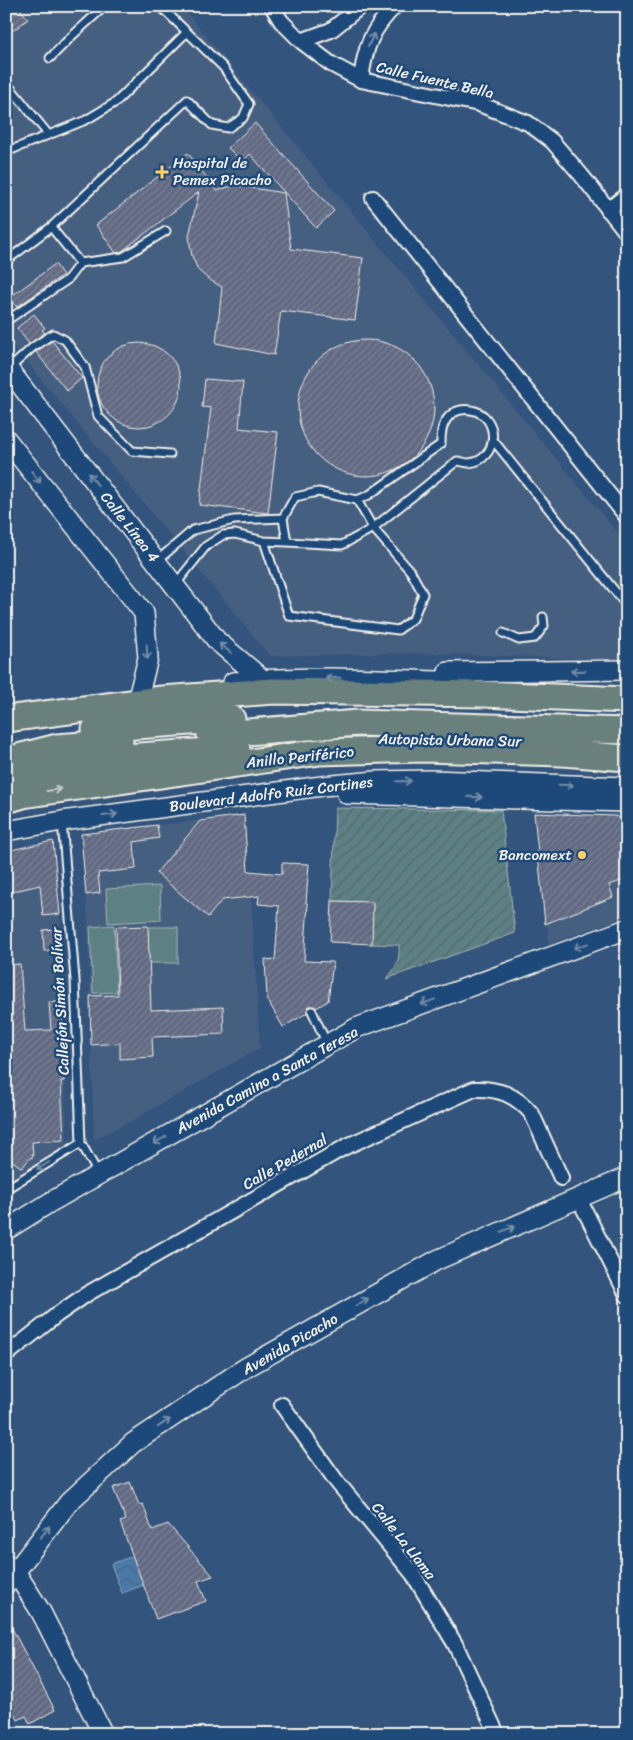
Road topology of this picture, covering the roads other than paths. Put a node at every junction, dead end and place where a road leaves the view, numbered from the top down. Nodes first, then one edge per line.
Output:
1 (105, 6) edge
2 (160, 6) edge
3 (272, 6) edge
4 (361, 6) edge
5 (395, 6) edge
6 (187, 32) junction
7 (301, 41) junction
8 (50, 58) dead end
9 (361, 80) junction
10 (6, 88) edge
11 (48, 134) junction
12 (6, 152) edge
13 (627, 194) edge
14 (373, 198) dead end
15 (608, 210) junction
16 (51, 227) junction
17 (166, 231) dead end
18 (627, 233) edge
19 (6, 260) edge
20 (80, 263) junction
21 (6, 321) edge
22 (7, 369) edge
23 (6, 439) edge
24 (493, 440) junction
25 (170, 454) dead end
26 (357, 500) junction
27 (627, 517) edge
28 (283, 518) junction
29 (234, 520) junction
30 (372, 528) junction
31 (235, 534) junction
32 (264, 541) junction
33 (287, 542) junction
34 (156, 561) junction
35 (175, 585) junction
36 (627, 606) edge
37 (543, 617) dead end
38 (503, 633) dead end
39 (627, 670) edge
40 (363, 678) junction
41 (262, 679) junction
42 (627, 689) edge
43 (140, 690) junction
44 (627, 700) edge
45 (6, 711) edge
46 (627, 718) edge
47 (6, 719) edge
48 (627, 731) edge
49 (6, 742) edge
50 (627, 744) edge
51 (627, 758) edge
52 (6, 760) edge
53 (6, 777) edge
54 (627, 787) edge
55 (251, 796) junction
56 (6, 800) edge
57 (627, 802) edge
58 (62, 821) junction
59 (6, 832) edge
60 (627, 929) edge
61 (312, 1011) dead end
62 (327, 1044) junction
63 (81, 1144) junction
64 (99, 1175) junction
65 (627, 1177) edge
66 (561, 1178) dead end
67 (6, 1189) edge
68 (579, 1199) junction
69 (6, 1230) edge
70 (627, 1295) edge
71 (6, 1355) edge
72 (282, 1405) dead end
73 (9, 1573) edge
74 (103, 1734) edge
75 (497, 1734) edge

1 - 8 lane
2 - 6 lane
3 - 7 street, Calle Fuente Bella
4 - 7 street
9 -> 5 street
6 - 11 lane
6 - 16 lane
7 - 9 street, Calle Fuente Bella
9 - 15 street, Calle Fuente Bella
10 - 11 lane
11 - 12 lane
13 - 15 street
14 - 27 street
15 - 18 street, Calle Fuente Bella
16 - 19 lane
16 - 20 lane
17 - 20 lane
20 - 21 lane
22 - 25 lane
34 -> 22 street, Calle Línea 4
23 -> 43 street
24 - 26 lane
24 - 30 lane
24 - 36 lane
26 - 28 lane
26 - 30 lane
28 - 29 lane
28 - 33 lane
29 - 31 lane
29 - 34 lane
30 - 32 lane
30 - 33 lane
31 - 32 lane
31 - 35 lane
32 - 33 lane
34 - 35 street, Calle Línea 4
41 -> 35 street, Calle Línea 4
37 - 38 lane
39 -> 40 street
40 -> 41 street
40 - 42 street
41 - 43 street
43 - 45 street
44 - 47 highway
46 - 49 highway
48 - 52 highway, Autopista Urbana Sur
50 - 53 highway, Autopista Urbana Sur
56 -> 51 highway, Anillo Periférico
55 -> 54 street, Boulevard Adolfo Ruiz Cortines
55 -> 57 street
58 -> 55 street, Boulevard Adolfo Ruiz Cortines
58 - 59 street, Boulevard Adolfo Ruiz Cortines
58 - 63 lane, Callejón Simón Bolívar
60 -> 62 street, Avenida Camino a Santa Teresa
61 - 62 lane
62 -> 64 street, Avenida Camino a Santa Teresa
63 - 64 lane, Callejón Simón Bolívar
63 -> 67 lane
64 - 69 street, Avenida Camino a Santa Teresa
65 - 68 street, Avenida Picacho
66 - 71 street, Calle Pedernal
68 - 70 street
73 -> 68 street, Avenida Picacho
72 - 75 street, Calle La Llama
73 - 74 street

